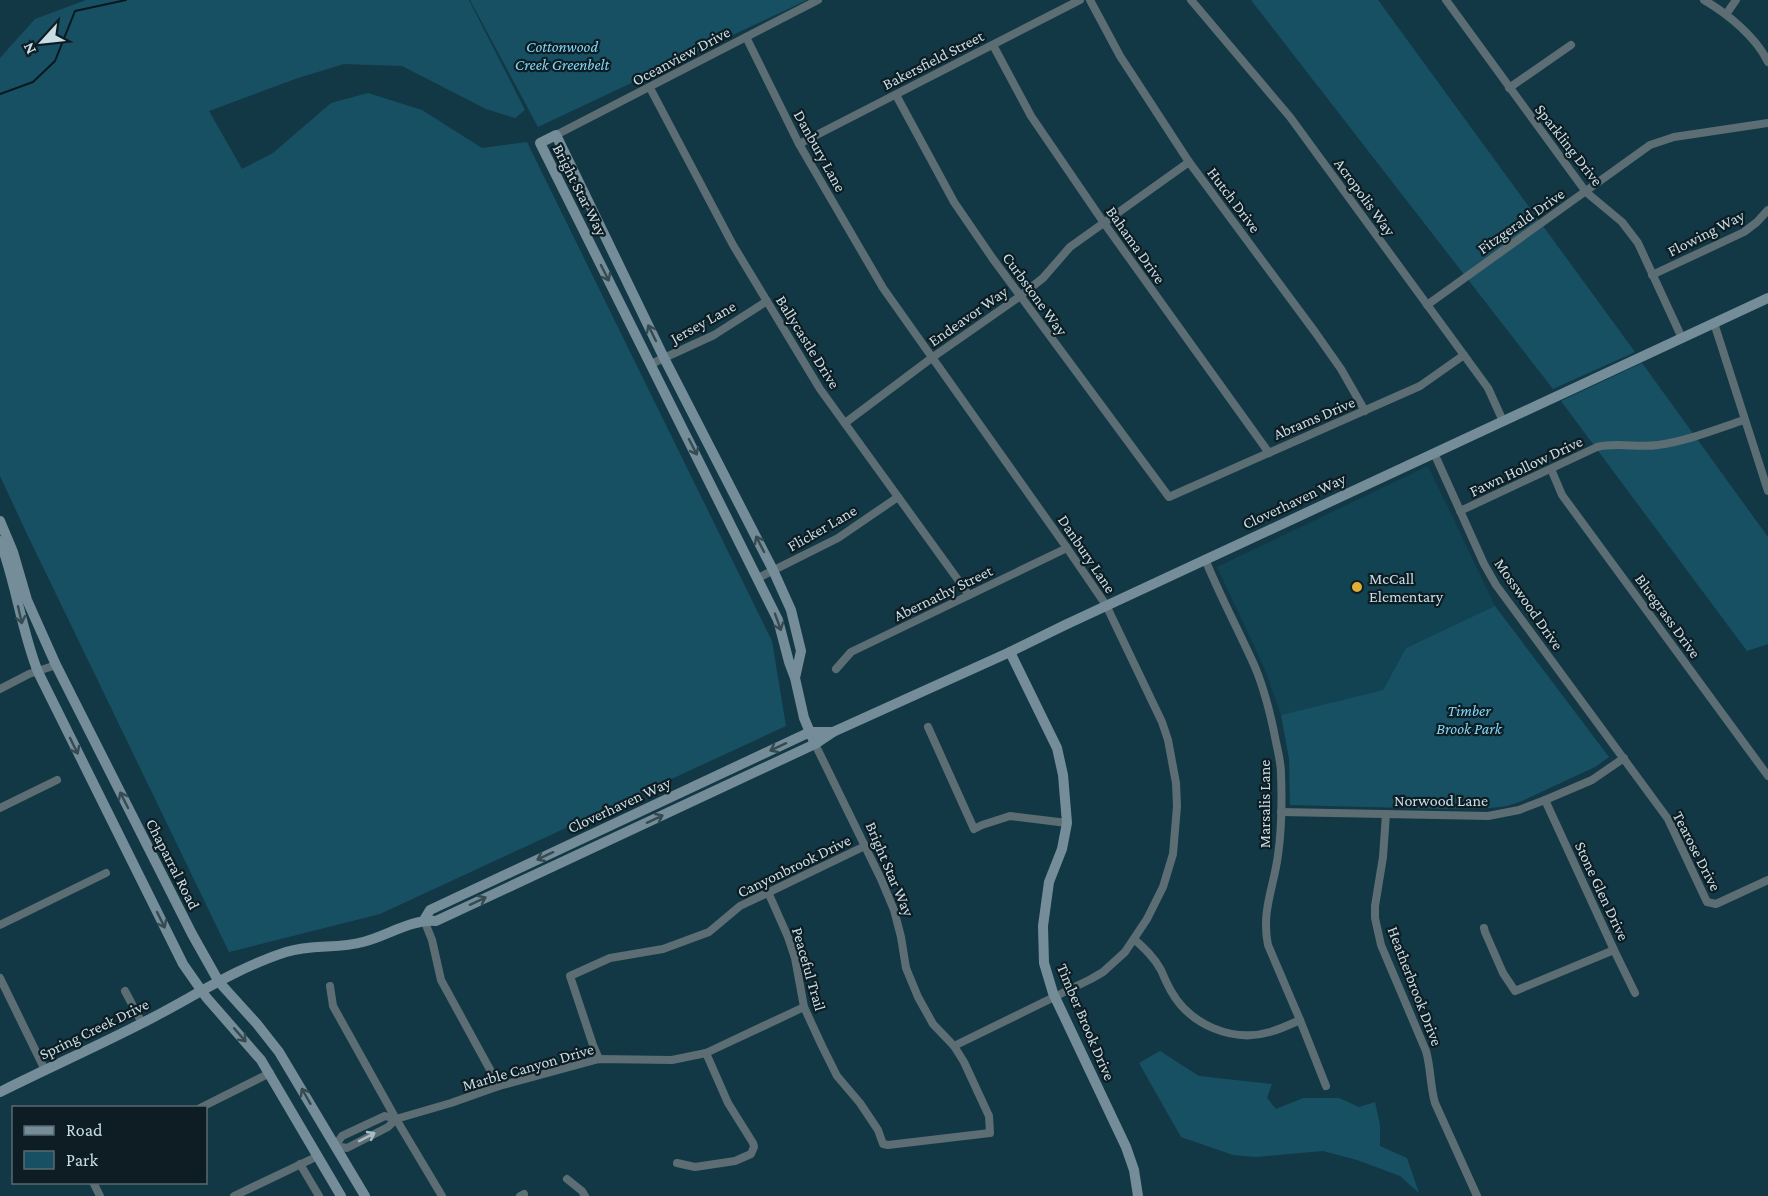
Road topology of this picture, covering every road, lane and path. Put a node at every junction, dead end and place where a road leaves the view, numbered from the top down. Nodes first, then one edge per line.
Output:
1 (818, 0) edge
2 (1080, 0) edge
3 (1090, 0) edge
4 (1191, 0) edge
5 (1446, 0) edge
6 (1704, 0) edge
7 (1736, 0) edge
8 (1727, 14) junction
9 (746, 37) junction
10 (993, 45) junction
11 (1571, 45) dead end
12 (1768, 62) edge
13 (650, 87) junction
14 (1509, 88) junction
15 (896, 95) junction
16 (1768, 123) edge
17 (556, 135) junction
18 (799, 144) junction
19 (1189, 162) junction
20 (1586, 192) junction
21 (1768, 210) edge
22 (1104, 224) junction
23 (1652, 275) junction
24 (1019, 297) junction
25 (1768, 297) edge
26 (767, 301) junction
27 (1427, 305) junction
28 (1714, 322) junction
29 (1682, 338) junction
30 (1464, 355) junction
31 (933, 357) junction
32 (664, 358) junction
33 (651, 364) junction
34 (1365, 411) junction
35 (1744, 420) junction
36 (1503, 421) junction
37 (845, 423) junction
38 (1269, 453) junction
39 (1434, 453) junction
40 (1551, 469) junction
41 (1768, 491) edge
42 (898, 497) junction
43 (1169, 497) joint
44 (1460, 511) junction
45 (0, 521) edge
46 (0, 541) edge
47 (1067, 548) junction
48 (1205, 560) junction
49 (773, 570) junction
50 (758, 578) junction
51 (969, 595) junction
52 (1106, 605) junction
53 (1010, 652) junction
54 (56, 665) junction
55 (836, 669) dead end
56 (38, 672) junction
57 (795, 678) junction
58 (0, 689) edge
59 (927, 728) dead end
60 (810, 732) junction
61 (833, 732) junction
62 (815, 744) junction
63 (1624, 758) junction
64 (1768, 776) edge
65 (57, 780) dead end
66 (1545, 800) junction
67 (0, 808) edge
68 (1281, 812) junction
69 (1386, 814) junction
70 (1067, 823) junction
71 (865, 846) junction
72 (106, 873) dead end
73 (1768, 880) edge
74 (768, 892) junction
75 (424, 920) junction
76 (0, 925) edge
77 (1484, 928) dead end
78 (1134, 939) junction
79 (1614, 950) junction
80 (0, 978) edge
81 (219, 982) junction
82 (330, 986) dead end
83 (125, 991) dead end
84 (201, 992) junction
85 (1635, 993) dead end
86 (1055, 996) junction
87 (804, 1007) junction
88 (1300, 1020) junction
89 (142, 1023) junction
90 (954, 1046) junction
91 (706, 1053) junction
92 (599, 1059) junction
93 (45, 1070) junction
94 (270, 1074) junction
95 (499, 1086) junction
96 (1326, 1086) dead end
97 (0, 1092) edge
98 (202, 1106) edge
99 (396, 1119) junction
100 (990, 1133) joint
101 (335, 1146) junction
102 (318, 1156) junction
103 (300, 1164) junction
104 (677, 1164) dead end
105 (567, 1179) dead end
106 (234, 1196) edge
107 (319, 1196) edge
108 (341, 1196) edge
109 (365, 1196) edge
110 (442, 1196) edge
111 (585, 1196) edge
112 (1138, 1196) edge
113 (1477, 1196) edge

1 - 9 street, Oceanview Drive
2 - 10 street, Bakersfield Street
3 - 19 street, Hutch Drive
4 - 27 street, Acropolis Way
5 - 14 street, Sparkling Drive
6 - 8 street
7 - 8 street
8 - 12 street
9 - 13 street, Oceanview Drive
9 - 18 street, Danbury Lane
10 - 15 street, Bakersfield Street
10 - 22 street, Bahama Drive
11 - 14 street
13 - 17 street, Oceanview Drive
13 - 26 street, Ballycastle Drive
14 - 20 street, Sparkling Drive
15 - 18 street, Bakersfield Street
15 - 24 street, Curbstone Way
16 - 20 street, Fitzgerald Drive
32 -> 17 street, Bright Star Way
17 -> 33 street, Bright Star Way
18 - 31 street, Danbury Lane
19 - 22 street, Endeavor Way
19 - 34 street, Hutch Drive
20 - 23 street, Sparkling Drive
20 - 27 street, Fitzgerald Drive
21 - 23 street, Flowing Way
22 - 24 street, Endeavor Way
22 - 38 street, Bahama Drive
23 - 29 street, Sparkling Drive
24 - 31 street, Endeavor Way
24 - 43 street, Curbstone Way
25 - 28 street, Cloverhaven Way
26 - 32 street, Jersey Lane
26 - 37 street, Ballycastle Drive
27 - 30 street, Acropolis Way
28 - 29 street, Cloverhaven Way
28 - 35 street
29 - 36 street, Cloverhaven Way
30 - 34 street, Abrams Drive
30 - 36 street, Acropolis Way
31 - 37 street, Endeavor Way
31 - 47 street, Danbury Lane
32 - 33 street, Jersey Lane
49 -> 32 street, Bright Star Way
33 -> 50 street, Bright Star Way
34 - 38 street, Abrams Drive
35 - 40 street, Fawn Hollow Drive
35 - 41 street
36 - 39 street, Cloverhaven Way
37 - 42 street, Ballycastle Drive
38 - 43 street, Abrams Drive
39 - 44 street, Mosswood Drive
39 - 48 street, Cloverhaven Way
40 - 44 street, Fawn Hollow Drive
40 - 64 street, Bluegrass Drive
42 - 49 street, Flicker Lane
42 - 51 street, Ballycastle Drive
44 - 63 street, Mosswood Drive
45 - 54 street, Chaparral Road
46 -> 56 street
47 - 51 street, Abernathy Street
47 - 52 street, Danbury Lane
48 - 52 street, Cloverhaven Way
48 - 68 street, Marsalis Lane
49 - 50 street, Flicker Lane
49 - 57 street, Bright Star Way
50 -> 57 street, Bright Star Way
51 - 55 street, Abernathy Street
52 - 53 street, Cloverhaven Way
52 - 78 street, Danbury Lane
53 - 61 street, Cloverhaven Way
53 - 70 street, Timber Brook Drive
54 - 56 street
81 -> 54 street, Chaparral Road
56 - 58 street
56 -> 84 street
57 - 60 street, Bright Star Way
59 - 70 street
60 - 61 street, Cloverhaven Way
60 - 62 street, Bright Star Way
60 -> 75 street, Cloverhaven Way
61 - 62 street, Cloverhaven Way
62 - 71 street, Bright Star Way
75 -> 62 street, Cloverhaven Way
63 - 66 street, Norwood Lane
63 - 73 street, Tearose Drive
65 - 67 street
66 - 69 street, Norwood Lane
66 - 79 street, Stone Glen Drive
68 - 69 street, Norwood Lane
68 - 88 street, Marsalis Lane
69 - 113 street, Heatherbrook Drive
70 - 86 street, Timber Brook Drive
71 - 74 street, Canyonbrook Drive
71 - 90 street, Bright Star Way
72 - 76 street
74 - 87 street, Peaceful Trail
74 - 92 street, Canyonbrook Drive
75 - 81 street, Cloverhaven Way
75 - 95 street
77 - 79 street
78 - 86 street, Danbury Lane
78 - 88 street
79 - 85 street, Stone Glen Drive
80 - 93 street
81 - 84 street, Cloverhaven Way
101 -> 81 street, Chaparral Road
82 - 99 street
83 - 89 street
84 - 89 street, Spring Creek Drive
84 -> 94 street
86 - 90 street, Danbury Lane
86 - 112 street, Timber Brook Drive
87 - 91 street, Marble Canyon Drive
87 - 100 street, Peaceful Trail
88 - 96 street, Marsalis Lane
89 - 93 street, Spring Creek Drive
90 - 100 street, Bright Star Way
91 - 92 street, Marble Canyon Drive
91 - 104 street
92 - 95 street, Marble Canyon Drive
93 - 97 street, Spring Creek Drive
94 - 98 street
94 - 102 street
95 - 99 street, Marble Canyon Drive
101 -> 99 street, Marble Canyon Drive
99 - 101 street, Marble Canyon Drive
99 - 110 street
101 - 102 street
101 - 109 street, Chaparral Road
102 - 103 street
102 - 108 street
103 - 106 street
103 - 107 street
105 - 111 street

